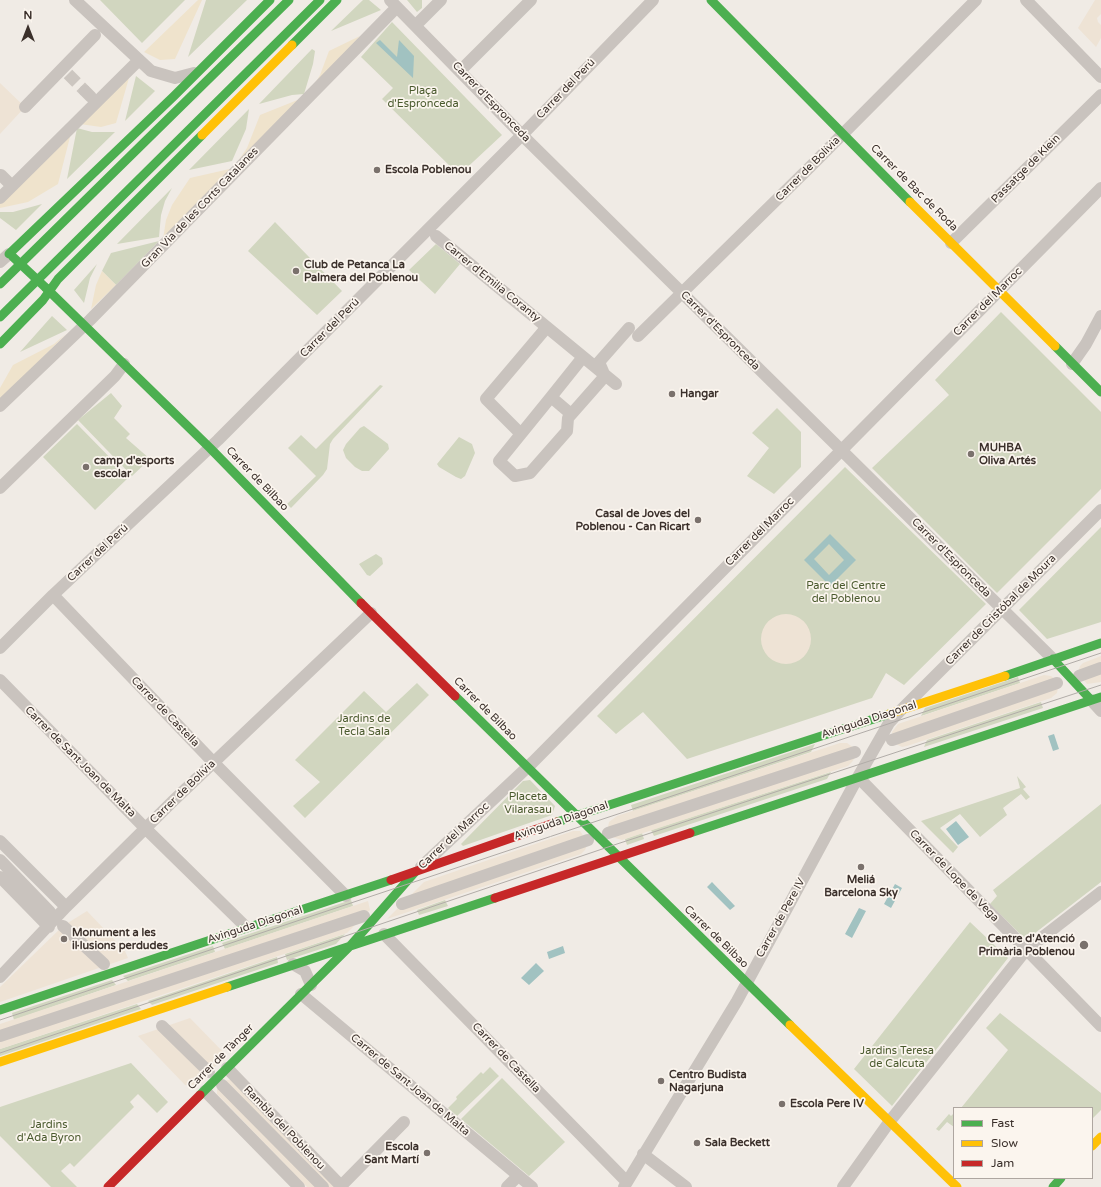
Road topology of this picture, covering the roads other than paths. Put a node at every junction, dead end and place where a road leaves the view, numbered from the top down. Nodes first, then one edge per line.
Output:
1 (75, 0) edge
2 (270, 0) edge
3 (289, 0) edge
4 (320, 0) edge
5 (337, 0) edge
6 (441, 0) edge
7 (531, 0) edge
8 (653, 0) edge
9 (711, 0) edge
10 (976, 0) edge
11 (1026, 0) edge
12 (393, 3) edge
13 (416, 25) junction
14 (95, 35) dead end
15 (139, 60) junction
16 (198, 71) junction
17 (460, 71) junction
18 (1101, 77) edge
19 (1101, 95) edge
20 (25, 107) dead end
21 (843, 134) junction
22 (522, 135) junction
23 (1101, 188) edge
24 (0, 198) edge
25 (436, 236) dead end
26 (951, 243) junction
27 (5, 255) edge
28 (0, 284) edge
29 (47, 290) junction
30 (998, 291) junction
31 (682, 292) junction
32 (1101, 316) edge
33 (0, 317) edge
34 (84, 325) junction
35 (548, 327) junction
36 (0, 344) edge
37 (583, 357) junction
38 (124, 364) junction
39 (1072, 364) junction
40 (605, 376) junction
41 (616, 384) dead end
42 (1101, 392) edge
43 (551, 396) junction
44 (0, 406) edge
45 (571, 414) junction
46 (521, 434) junction
47 (210, 448) junction
48 (841, 450) junction
49 (0, 488) edge
50 (1101, 510) edge
51 (53, 595) junction
52 (1002, 609) junction
53 (371, 613) junction
54 (1101, 643) edge
55 (0, 648) edge
56 (1053, 659) junction
57 (1101, 668) edge
58 (1078, 676) dead end
59 (0, 680) edge
60 (1057, 683) dead end
61 (1096, 699) edge
62 (901, 710) junction
63 (1101, 711) edge
64 (892, 740) dead end
65 (855, 752) dead end
66 (214, 763) junction
67 (527, 767) junction
68 (858, 778) junction
69 (575, 816) junction
70 (146, 829) junction
71 (608, 833) dead end
72 (588, 840) dead end
73 (0, 841) edge
74 (618, 856) junction
75 (0, 860) edge
76 (416, 872) junction
77 (0, 877) edge
78 (1101, 892) edge
79 (346, 896) junction
80 (402, 904) dead end
81 (66, 907) junction
82 (50, 912) dead end
83 (364, 916) dead end
84 (63, 926) dead end
85 (49, 927) junction
86 (246, 927) junction
87 (384, 934) junction
88 (351, 945) junction
89 (1026, 950) junction
90 (104, 964) dead end
91 (293, 964) junction
92 (0, 976) edge
93 (746, 983) junction
94 (311, 985) junction
95 (301, 994) junction
96 (0, 1010) edge
97 (162, 1026) dead end
98 (1101, 1026) edge
99 (0, 1036) edge
100 (0, 1062) edge
101 (227, 1068) junction
102 (209, 1072) dead end
103 (222, 1085) dead end
104 (205, 1091) junction
105 (890, 1121) junction
106 (404, 1122) dead end
107 (1101, 1137) edge
108 (1093, 1145) edge
109 (643, 1154) junction
110 (518, 1176) junction
111 (1060, 1179) edge
112 (625, 1184) edge
113 (108, 1187) edge
114 (299, 1187) edge
115 (323, 1187) edge
116 (341, 1187) edge
117 (507, 1187) edge
118 (532, 1187) edge
119 (686, 1187) edge
120 (843, 1187) edge
121 (957, 1187) edge
122 (1053, 1187) edge

1 - 15 street
2 - 16 main road
3 - 28 main road
4 - 33 main road
5 - 29 main road
6 - 13 street
7 - 17 street
8 - 22 street, Carrer del Perú
9 - 21 main road, Carrer de Bac de Roda
10 - 21 street, Carrer de Bolívia
11 - 18 street
12 - 13 street, Carrer d'Espronceda
12 - 34 street, Gran Via de les Corts Catalanes
13 - 17 street, Carrer d'Espronceda
14 - 20 street
15 - 16 street
15 - 24 street
16 - 27 main road
17 - 22 street, Carrer d'Espronceda
19 - 26 street, Passatge de Klein
21 - 26 main road, Carrer de Bac de Roda
21 - 31 street, Carrer de Bolívia
22 - 31 street, Carrer d'Espronceda
22 - 47 street, Carrer del Perú
23 - 30 street, Carrer del Marroc
25 - 35 street, Carrer d'Emilia Coranty
26 - 30 main road, Carrer de Bac de Roda
27 - 29 main road, Carrer de Bilbao, bridge
29 - 34 main road, Carrer de Bilbao
29 - 36 main road
30 - 39 main road, Carrer de Bac de Roda
30 - 48 street, Carrer del Marroc
31 - 40 street, Carrer de Bolívia
31 - 48 street, Carrer d'Espronceda
32 - 39 street
34 - 38 main road, Carrer de Bilbao
34 - 44 street, Gran Via de les Corts Catalanes
35 - 37 street, Carrer d'Emilia Coranty
35 - 46 street, Carrer d'Emilia Coranty
37 - 40 street, Carrer d'Emilia Coranty
37 - 43 street
38 - 47 main road, Carrer de Bilbao
38 - 49 street
39 - 42 main road, Carrer de Bac de Roda
40 - 41 street, Carrer d'Emilia Coranty
40 - 45 street
43 - 45 street
43 - 46 street
45 - 46 street
47 - 51 street, Carrer del Perú
47 - 53 main road, Carrer de Bilbao
48 - 52 street, Carrer d'Espronceda
48 - 67 street, Carrer del Marroc
50 - 52 street, Carrer de Cristóbal de Moura
51 - 55 street, Carrer del Perú
51 - 66 street, Carrer de Castella
52 - 56 street, Carrer d'Espronceda
52 - 62 street, Carrer de Cristóbal de Moura
53 - 66 street, Carrer de Bolívia
53 - 67 main road, Carrer de Bilbao
54 - 56 main road, Avinguda Diagonal
56 - 61 main road
56 - 62 main road, Avinguda Diagonal
57 - 58 street
59 - 70 street, Carrer de Sant Joan de Malta
60 - 64 street
61 - 63 street
61 - 68 main road
62 - 68 street, Carrer de Pere IV
62 - 69 main road, Avinguda Diagonal
65 - 71 street
66 - 70 street, Carrer de Bolívia
66 - 79 street, Carrer de Castella
67 - 69 main road, Carrer de Bilbao
67 - 76 street, Carrer del Marroc
68 - 74 main road
68 - 89 street, Carrer de Lope de Vega
68 - 93 street, Carrer de Pere IV
69 - 74 main road, Carrer de Bilbao
69 - 76 main road, Avinguda Diagonal
70 - 81 street, Carrer de Bolívia
70 - 86 street, Carrer de Sant Joan de Malta
72 - 80 street
73 - 81 street
74 - 87 main road
74 - 93 main road, Carrer de Bilbao
75 - 82 street
76 - 79 main road, Avinguda Diagonal
76 - 88 main road, Carrer de Tànger
77 - 85 street
78 - 89 street
79 - 86 main road, Avinguda Diagonal
81 - 85 street, Carrer de Bolívia
83 - 99 street
84 - 90 street
85 - 92 street, Carrer de Bolívia
86 - 96 main road, Avinguda Diagonal
87 - 88 main road
87 - 112 street, Carrer de Castella
88 - 91 main road
88 - 94 main road, Carrer de Tànger
89 - 98 street, Carrer de Lope de Vega
89 - 105 street
91 - 94 street
91 - 100 main road
93 - 105 main road, Carrer de Bilbao
93 - 109 street, Carrer de Pere IV
94 - 95 main road, Carrer de Tànger
95 - 101 main road, Carrer de Tànger
95 - 110 street, Carrer de Sant Joan de Malta
97 - 102 street
101 - 104 main road, Carrer de Tànger
101 - 116 street, Rambla del Poblenou
103 - 115 street, Rambla del Poblenou
104 - 113 main road, Carrer de Tànger
104 - 114 street
105 - 120 street
105 - 121 main road, Carrer de Bilbao
106 - 116 street
107 - 108 main road
109 - 112 street, Carrer de Pere IV
109 - 119 street
110 - 117 street
110 - 118 street, Carrer de Sant Joan de Malta
111 - 122 main road

